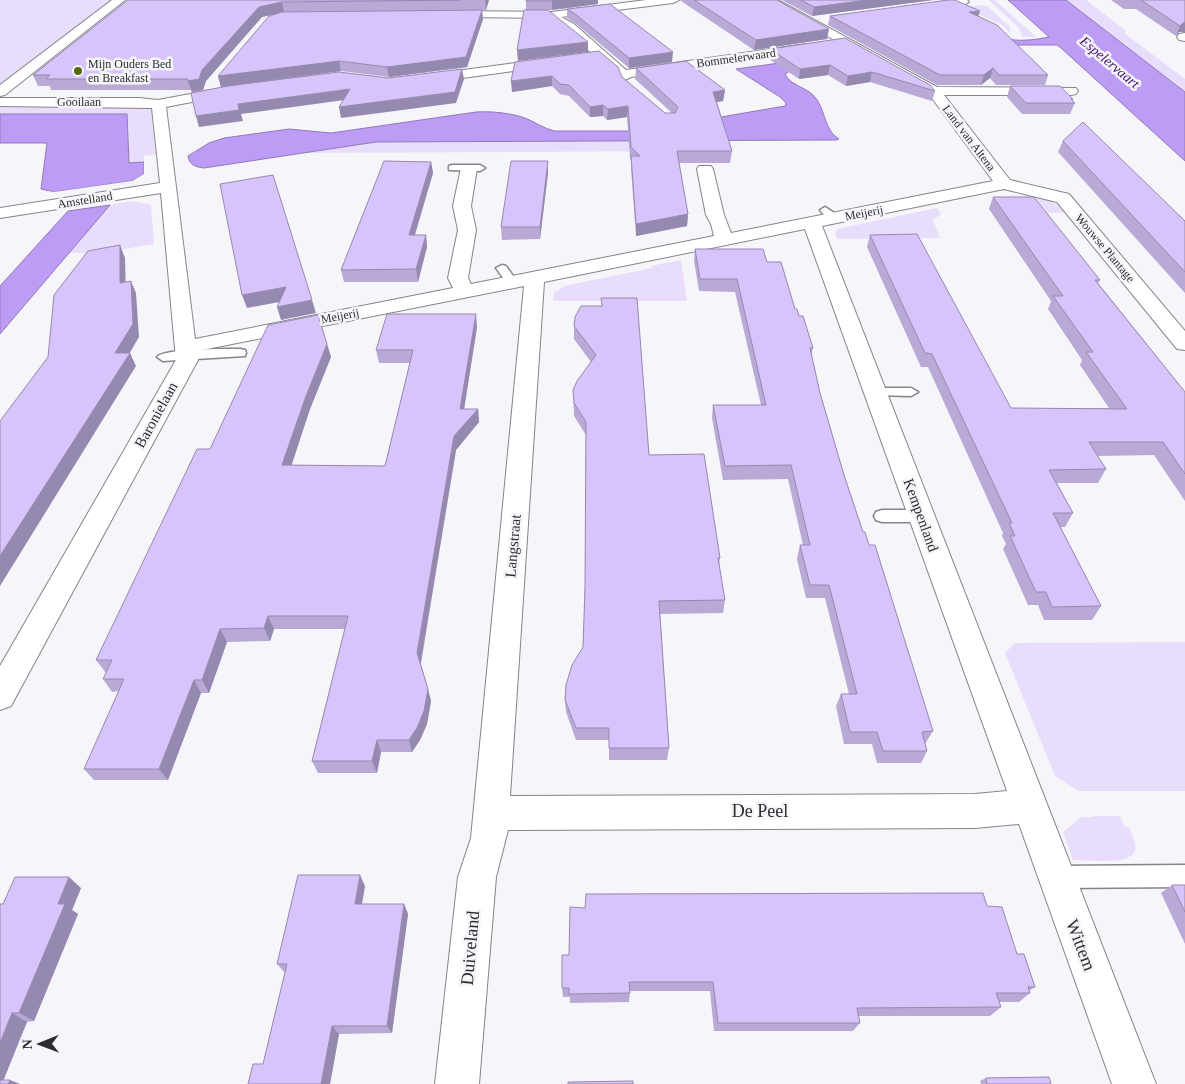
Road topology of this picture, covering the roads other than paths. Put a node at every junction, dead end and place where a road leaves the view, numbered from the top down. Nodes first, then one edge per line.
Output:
1 (119, 0) edge
2 (673, 0) edge
3 (770, 0) edge
4 (958, 0) edge
5 (909, 10) edge
6 (430, 14) edge
7 (552, 15) junction
8 (832, 20) edge
9 (811, 22) junction
10 (847, 42) junction
11 (603, 55) junction
12 (586, 57) edge
13 (568, 60) edge
14 (30, 70) junction
15 (45, 70) edge
16 (625, 74) junction
17 (219, 78) edge
18 (413, 80) edge
19 (635, 89) edge
20 (240, 90) edge
21 (1071, 91) dead end
22 (0, 92) edge
23 (934, 92) junction
24 (209, 95) junction
25 (0, 102) edge
26 (158, 104) junction
27 (467, 168) dead end
28 (705, 168) edge
29 (169, 179) junction
30 (1004, 184) junction
31 (0, 213) edge
32 (824, 217) junction
33 (724, 241) junction
34 (516, 276) junction
35 (465, 292) junction
36 (1185, 344) edge
37 (224, 347) junction
38 (186, 350) junction
39 (240, 353) dead end
40 (163, 357) dead end
41 (875, 392) junction
42 (911, 392) dead end
43 (882, 516) dead end
44 (921, 516) junction
45 (0, 696) edge
46 (1030, 806) junction
47 (490, 813) junction
48 (1185, 876) edge
49 (1056, 877) junction
50 (457, 1084) edge
51 (1134, 1084) edge

1 - 14 street
2 - 7 street
3 - 9 street, Land van Altena
4 - 5 street
6 - 7 street
7 - 11 street
8 - 9 street
9 - 10 street, Land van Altena
10 - 16 street, Bommelerwaard
10 - 23 street, Land van Altena
11 - 12 street
11 - 16 street
13 - 18 street
14 - 15 lane
14 - 22 street
16 - 19 street
17 - 24 street
20 - 24 street, Gooilaan
21 - 23 street, Land van Altena
23 - 30 street, Land van Altena
24 - 26 street, Gooilaan
25 - 26 street, Gooilaan
26 - 29 street, Baronielaan
27 - 35 street
28 - 33 street
29 - 31 street, Amstelland
29 - 38 street, Baronielaan
30 - 32 street, Meijerij
30 - 36 street, Wouwse Plantage
32 - 33 street, Meijerij
32 - 41 street, Kempenland
33 - 34 street, Meijerij
34 - 35 street, Meijerij
34 - 47 street, Langstraat
35 - 37 street, Meijerij
37 - 38 street, Meijerij
37 - 39 lane
38 - 40 lane
38 - 45 street, Baronielaan
41 - 42 lane
41 - 44 street, Kempenland
43 - 44 lane
44 - 46 street, Kempenland
46 - 47 street, De Peel
46 - 49 street, Wittem
47 - 50 street, Duiveland
48 - 49 lane
49 - 51 street, Wittem

